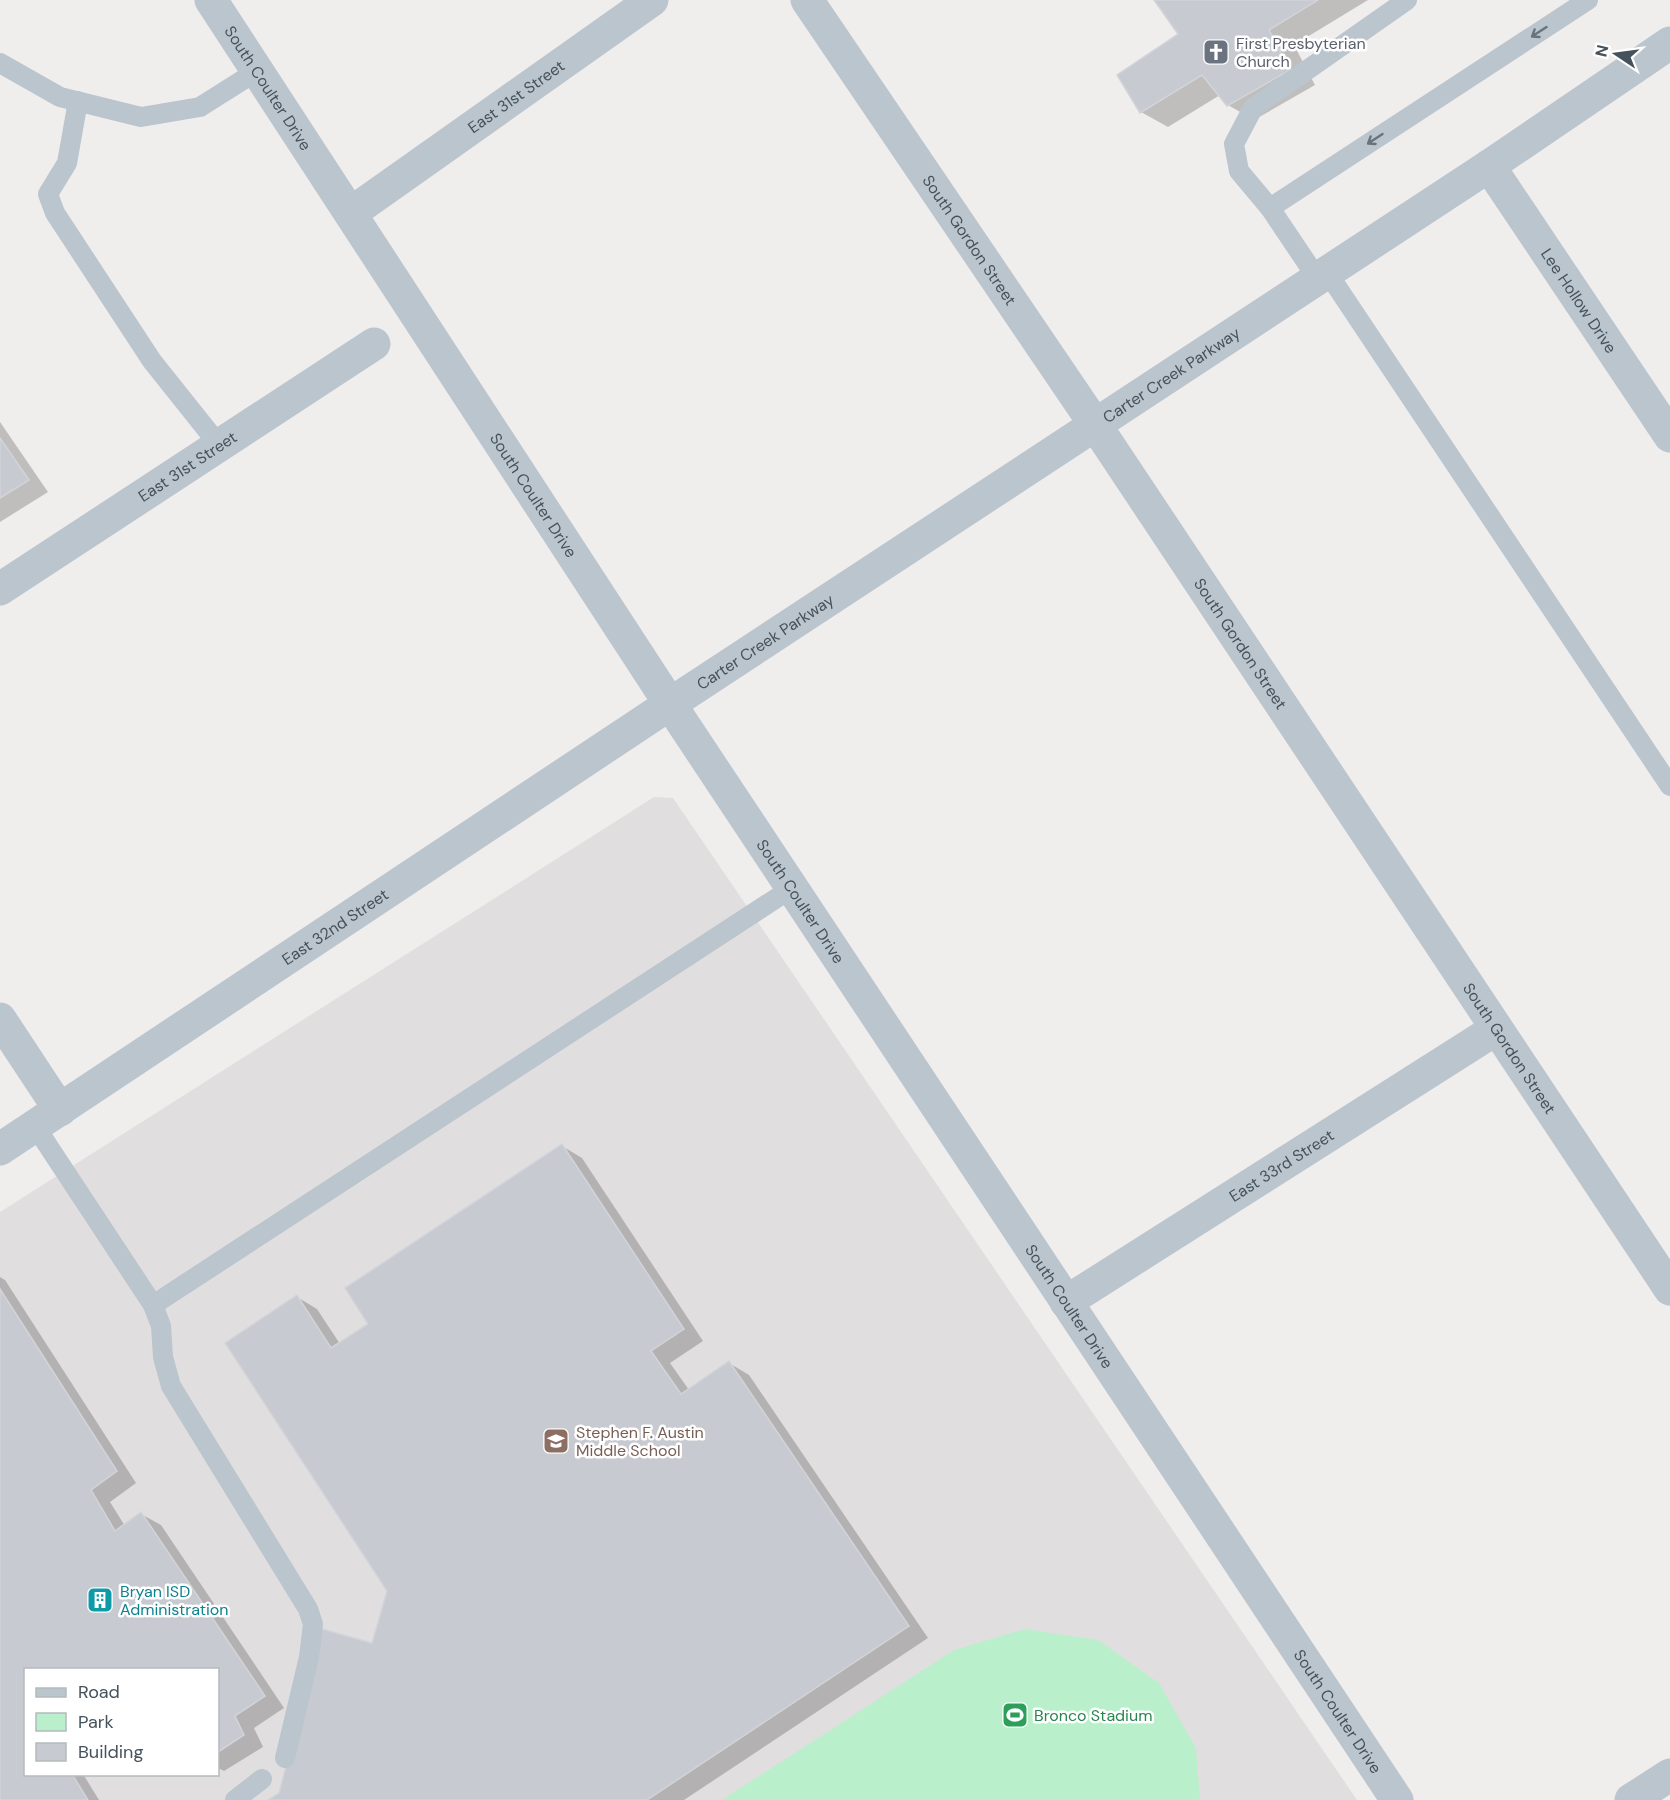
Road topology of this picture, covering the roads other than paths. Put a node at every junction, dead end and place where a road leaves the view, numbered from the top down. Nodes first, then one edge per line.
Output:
1 (211, 0) edge
2 (652, 0) edge
3 (807, 0) edge
4 (1407, 0) edge
5 (1588, 0) edge
6 (1670, 43) edge
7 (0, 63) edge
8 (257, 71) junction
9 (78, 101) junction
10 (1489, 166) junction
11 (1270, 208) junction
12 (351, 213) junction
13 (1322, 275) junction
14 (374, 344) dead end
15 (1096, 426) junction
16 (1670, 436) edge
17 (219, 445) junction
18 (0, 590) edge
19 (670, 704) junction
20 (1670, 786) edge
21 (792, 888) junction
22 (0, 1019) edge
23 (1496, 1029) junction
24 (48, 1118) junction
25 (0, 1149) edge
26 (1670, 1289) edge
27 (1066, 1302) junction
28 (153, 1305) junction
29 (285, 1758) dead end
30 (1670, 1775) edge
31 (262, 1779) dead end
32 (235, 1800) edge
33 (1397, 1800) edge
34 (1631, 1800) edge

1 - 8 street, South Coulter Drive
2 - 12 street, East 31st Street
3 - 15 street, South Gordon Street
4 - 11 lane
5 -> 11 lane
6 - 10 street, Carter Creek Parkway
7 - 9 lane
8 - 9 lane
8 - 12 street, South Coulter Drive
9 - 17 lane
10 - 13 street, Carter Creek Parkway
10 - 16 street, Lee Hollow Drive
11 - 13 lane
12 - 19 street, South Coulter Drive
13 - 15 street, Carter Creek Parkway
13 - 20 lane
14 - 17 street, East 31st Street
15 - 19 street, Carter Creek Parkway
15 - 23 street, South Gordon Street
17 - 18 street, East 31st Street
19 - 21 street, South Coulter Drive
19 - 24 street, East 32nd Street
21 - 27 street, South Coulter Drive
21 - 28 lane
22 - 24 street
23 - 26 street, South Gordon Street
23 - 27 street, East 33rd Street
24 - 25 street, East 32nd Street
24 - 28 lane
27 - 33 street, South Coulter Drive
28 - 29 lane
30 - 34 street
31 - 32 lane

